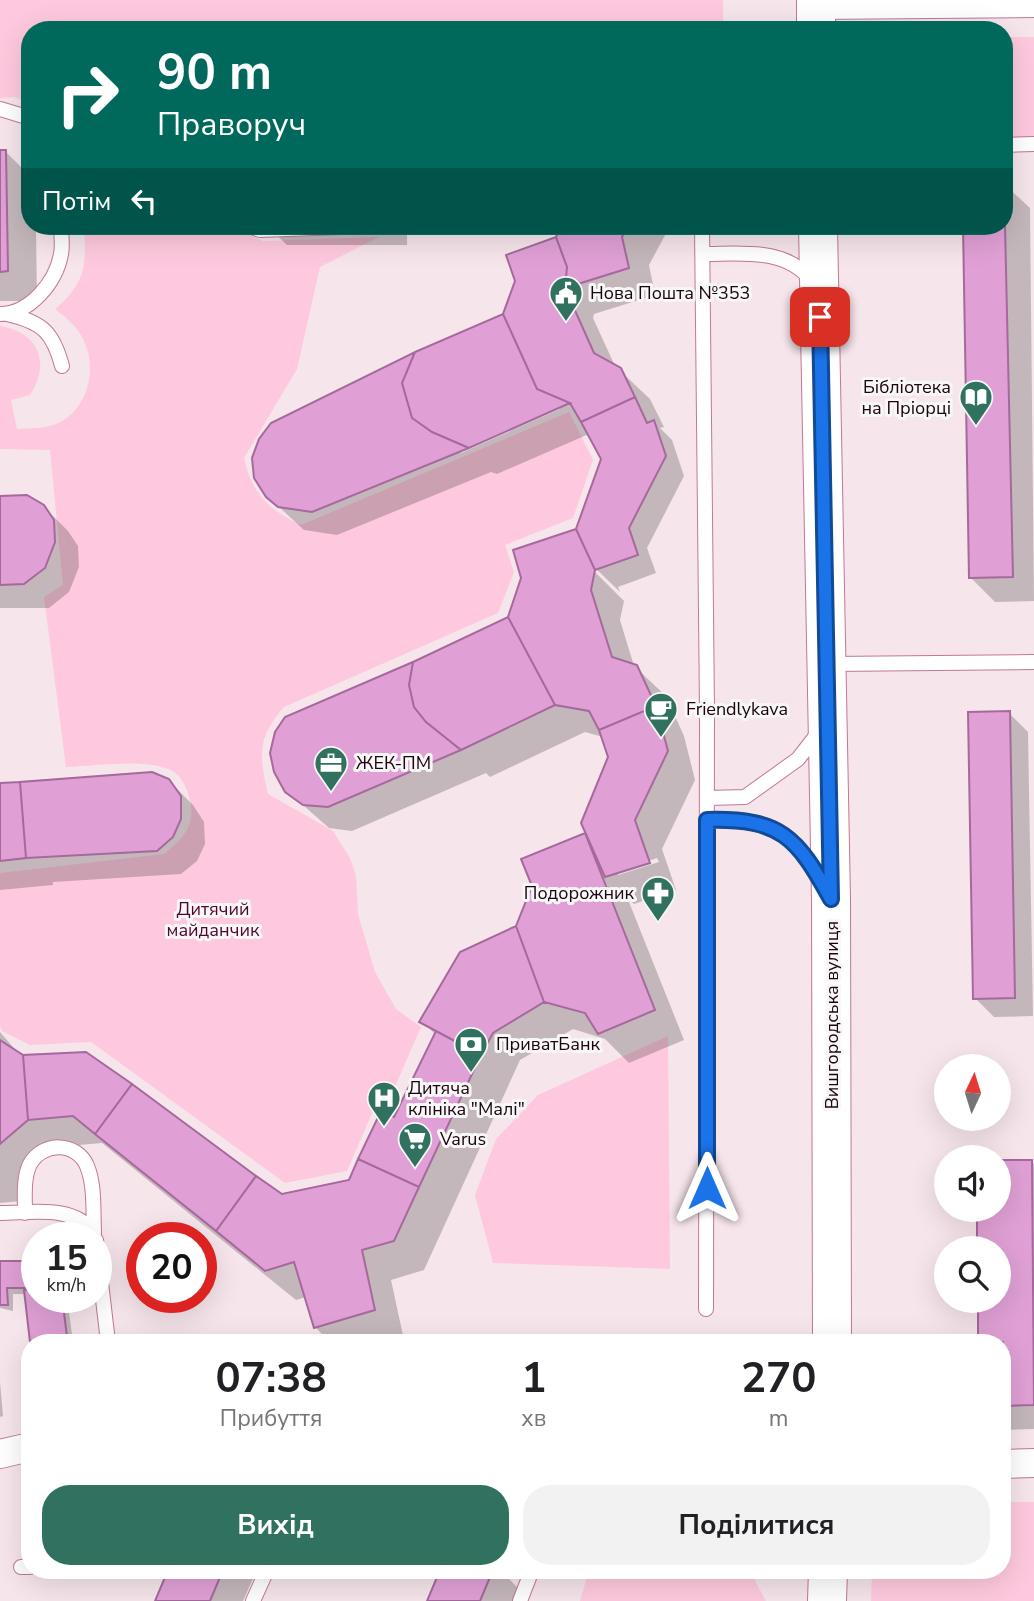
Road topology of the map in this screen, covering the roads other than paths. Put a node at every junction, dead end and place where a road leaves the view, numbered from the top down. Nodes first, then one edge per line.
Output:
1 (1034, 3) edge
2 (816, 12) edge
3 (0, 109) edge
4 (21, 115) edge
5 (1034, 144) edge
6 (1013, 145) edge
7 (61, 235) edge
8 (702, 235) edge
9 (818, 235) edge
10 (703, 254) junction
11 (820, 291) junction
12 (4, 314) edge
13 (62, 366) dead end
14 (1034, 662) edge
15 (828, 664) junction
16 (829, 717) junction
17 (707, 798) junction
18 (707, 820) junction
19 (831, 899) junction
20 (0, 1213) edge
21 (25, 1213) junction
22 (82, 1222) edge
23 (93, 1222) edge
24 (706, 1309) dead end
25 (104, 1313) edge
26 (107, 1334) edge
27 (831, 1334) edge
28 (21, 1449) edge
29 (0, 1454) edge
30 (1034, 1463) edge
31 (1011, 1464) edge
32 (263, 1579) edge
33 (529, 1579) edge
34 (828, 1579) edge
35 (253, 1601) edge
36 (520, 1601) edge
37 (827, 1601) edge

1 - 2 street
3 - 4 lane
5 - 6 lane
7 - 12 lane
8 - 10 lane
9 - 11 main road, Вишгородська вулиця
10 - 11 lane
10 - 17 lane
11 - 15 main road, Вишгородська вулиця
12 - 13 lane
14 - 15 lane
15 - 16 main road, Вишгородська вулиця
16 - 17 lane
16 - 19 main road, Вишгородська вулиця
17 - 18 lane
18 - 19 lane
18 - 24 lane
19 - 27 main road, Вишгородська вулиця
20 - 21 lane
21 - 22 lane
21 - 23 lane
25 - 26 lane
28 - 29 street
30 - 31 street
32 - 35 lane
33 - 36 lane
34 - 37 main road

